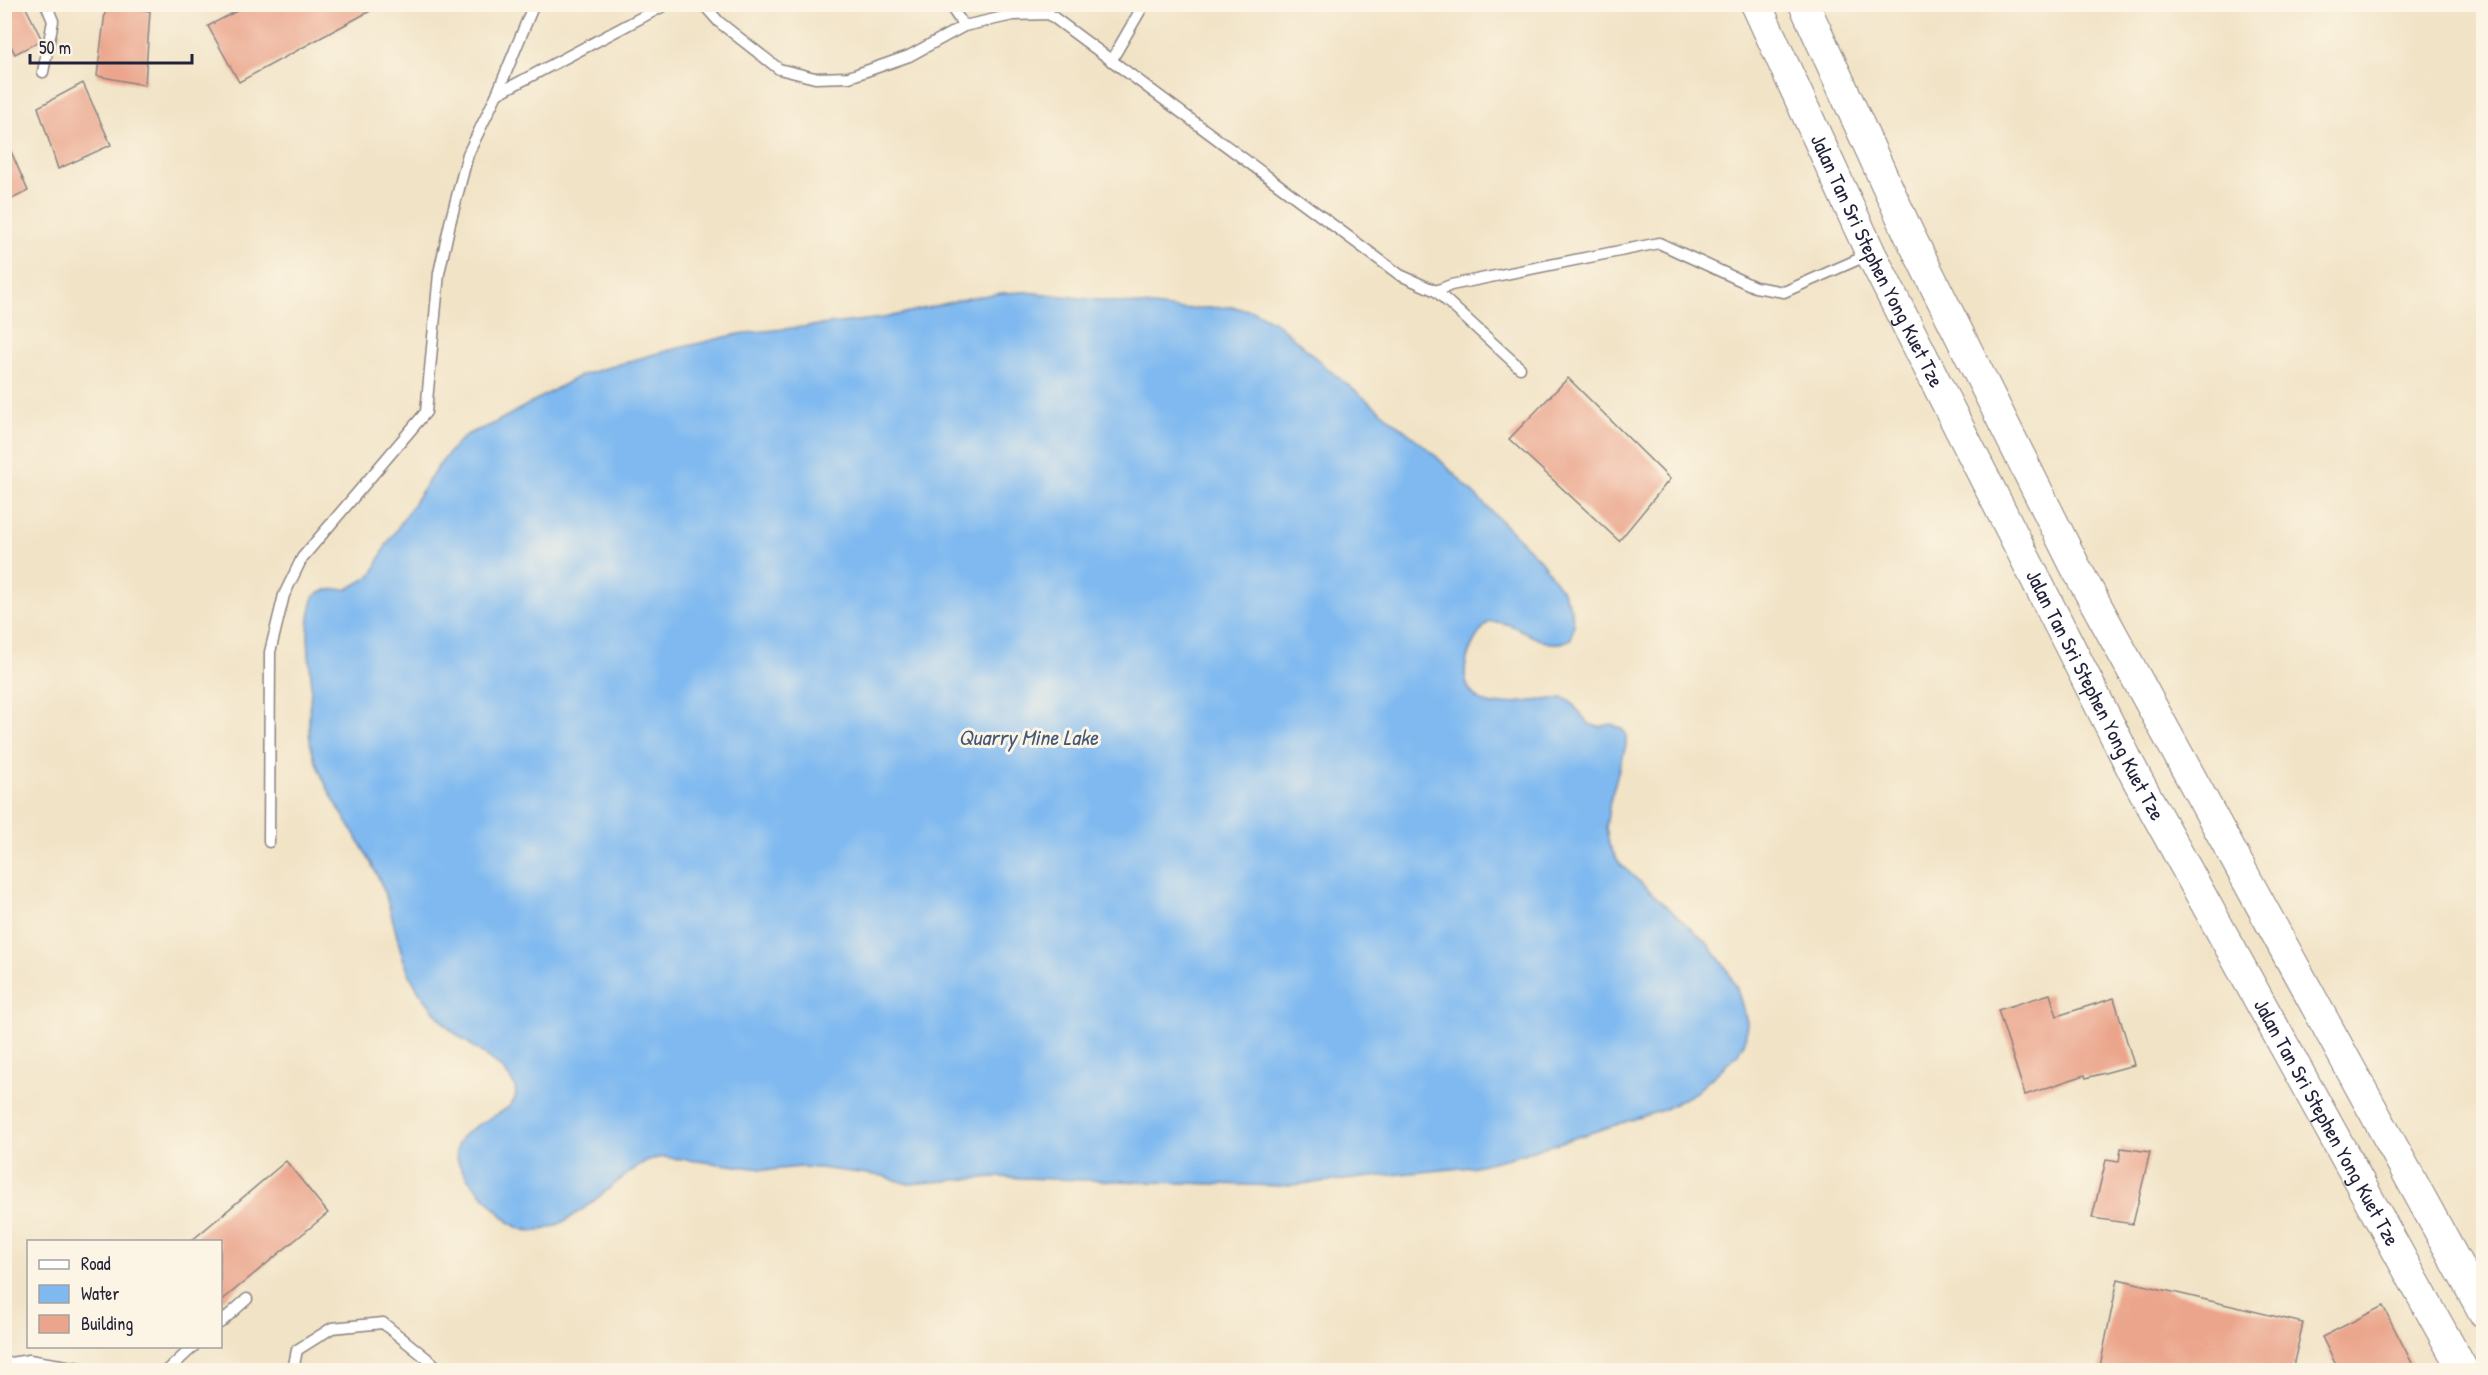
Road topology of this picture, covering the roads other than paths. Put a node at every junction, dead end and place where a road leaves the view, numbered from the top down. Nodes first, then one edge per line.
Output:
1 (46, 4) edge
2 (534, 4) edge
3 (667, 4) edge
4 (703, 4) edge
5 (949, 4) edge
6 (1144, 4) edge
7 (1756, 4) edge
8 (1804, 4) edge
9 (964, 26) junction
10 (1111, 61) junction
11 (43, 72) dead end
12 (497, 93) junction
13 (1871, 254) junction
14 (1436, 291) junction
15 (1520, 368) dead end
16 (269, 842) dead end
17 (247, 1299) dead end
18 (2484, 1314) edge
19 (222, 1321) edge
20 (193, 1348) edge
21 (29, 1360) junction
22 (4, 1364) edge
23 (44, 1371) edge
24 (92, 1371) edge
25 (168, 1371) edge
26 (293, 1371) edge
27 (441, 1371) edge
28 (2463, 1371) edge

1 - 11 lane
2 - 12 lane
3 - 12 lane
4 - 9 lane
5 - 9 lane
6 - 10 lane
7 - 13 main road, Jalan Tan Sri Stephen Yong Kuet Tze
8 - 18 main road, Jalan Tan Sri Stephen Yong Kuet Tze
9 - 10 lane
10 - 14 lane
12 - 16 lane
13 - 14 lane
13 - 28 main road, Jalan Tan Sri Stephen Yong Kuet Tze
14 - 15 lane
17 - 19 lane
20 - 25 lane
21 - 22 lane
21 - 23 lane
21 - 24 lane
26 - 27 lane

